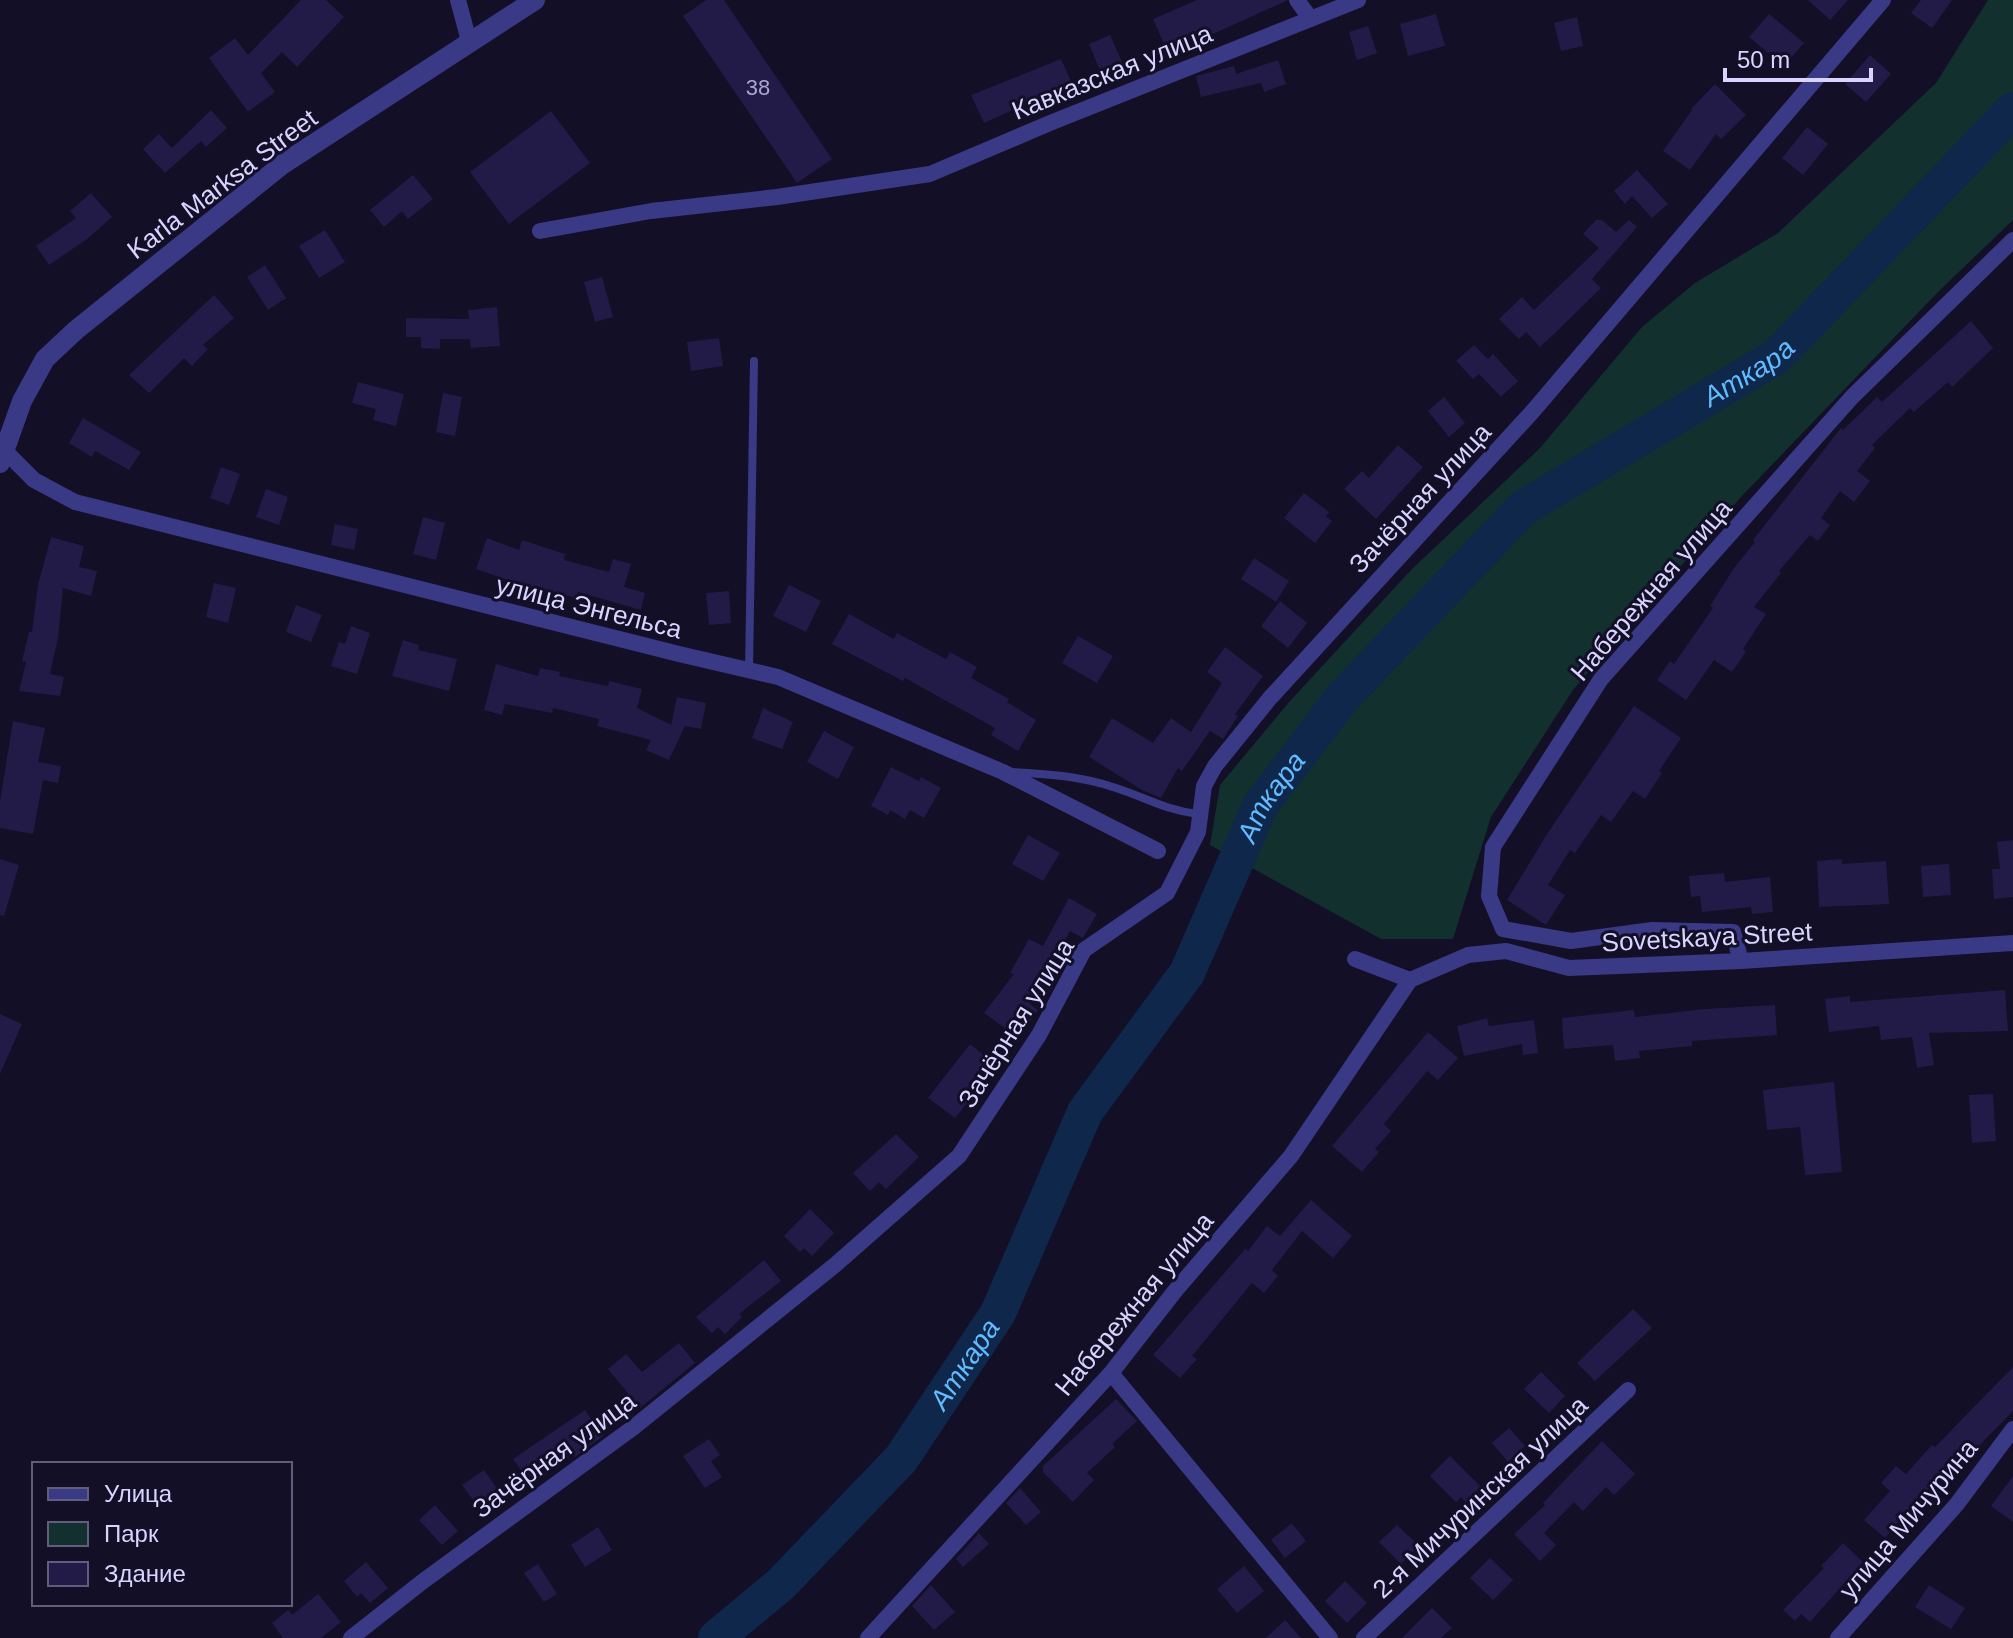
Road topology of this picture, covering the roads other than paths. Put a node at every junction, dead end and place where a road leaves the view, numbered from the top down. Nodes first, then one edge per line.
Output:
1 (458, 0) edge
2 (535, 0) edge
3 (1297, 0) edge
4 (1358, 0) edge
5 (1883, 0) edge
6 (1310, 18) junction
7 (469, 41) junction
8 (540, 231) dead end
9 (2013, 240) edge
10 (754, 361) dead end
11 (1, 453) edge
12 (749, 670) junction
13 (1003, 772) junction
14 (1198, 814) junction
15 (1158, 851) dead end
16 (2013, 943) edge
17 (1355, 959) dead end
18 (1741, 961) junction
19 (1410, 980) junction
20 (1111, 1373) junction
21 (1628, 1390) dead end
22 (2013, 1429) edge
23 (351, 1638) edge
24 (868, 1638) edge
25 (1330, 1638) edge
26 (1364, 1638) edge
27 (1838, 1638) edge

1 - 7 street
2 - 7 street, Karla Marksa Street
3 - 6 street
4 - 6 street, Кавказская улица
5 - 14 street, Зачёрная улица
6 - 8 street, Кавказская улица
7 - 11 street, Karla Marksa Street
9 - 18 street, Набережная улица
10 - 12 lane
11 - 12 street, улица Энгельса
12 - 13 street, улица Энгельса
13 - 14 lane
13 - 15 street, улица Энгельса
14 - 23 street, Зачёрная улица
16 - 18 street, Sovetskaya Street
17 - 19 street
18 - 19 street, Sovetskaya Street
19 - 20 street, Набережная улица
20 - 24 street, Набережная улица
20 - 25 street
21 - 26 street, 2-я Мичуринская улица
22 - 27 street, улица Мичурина

